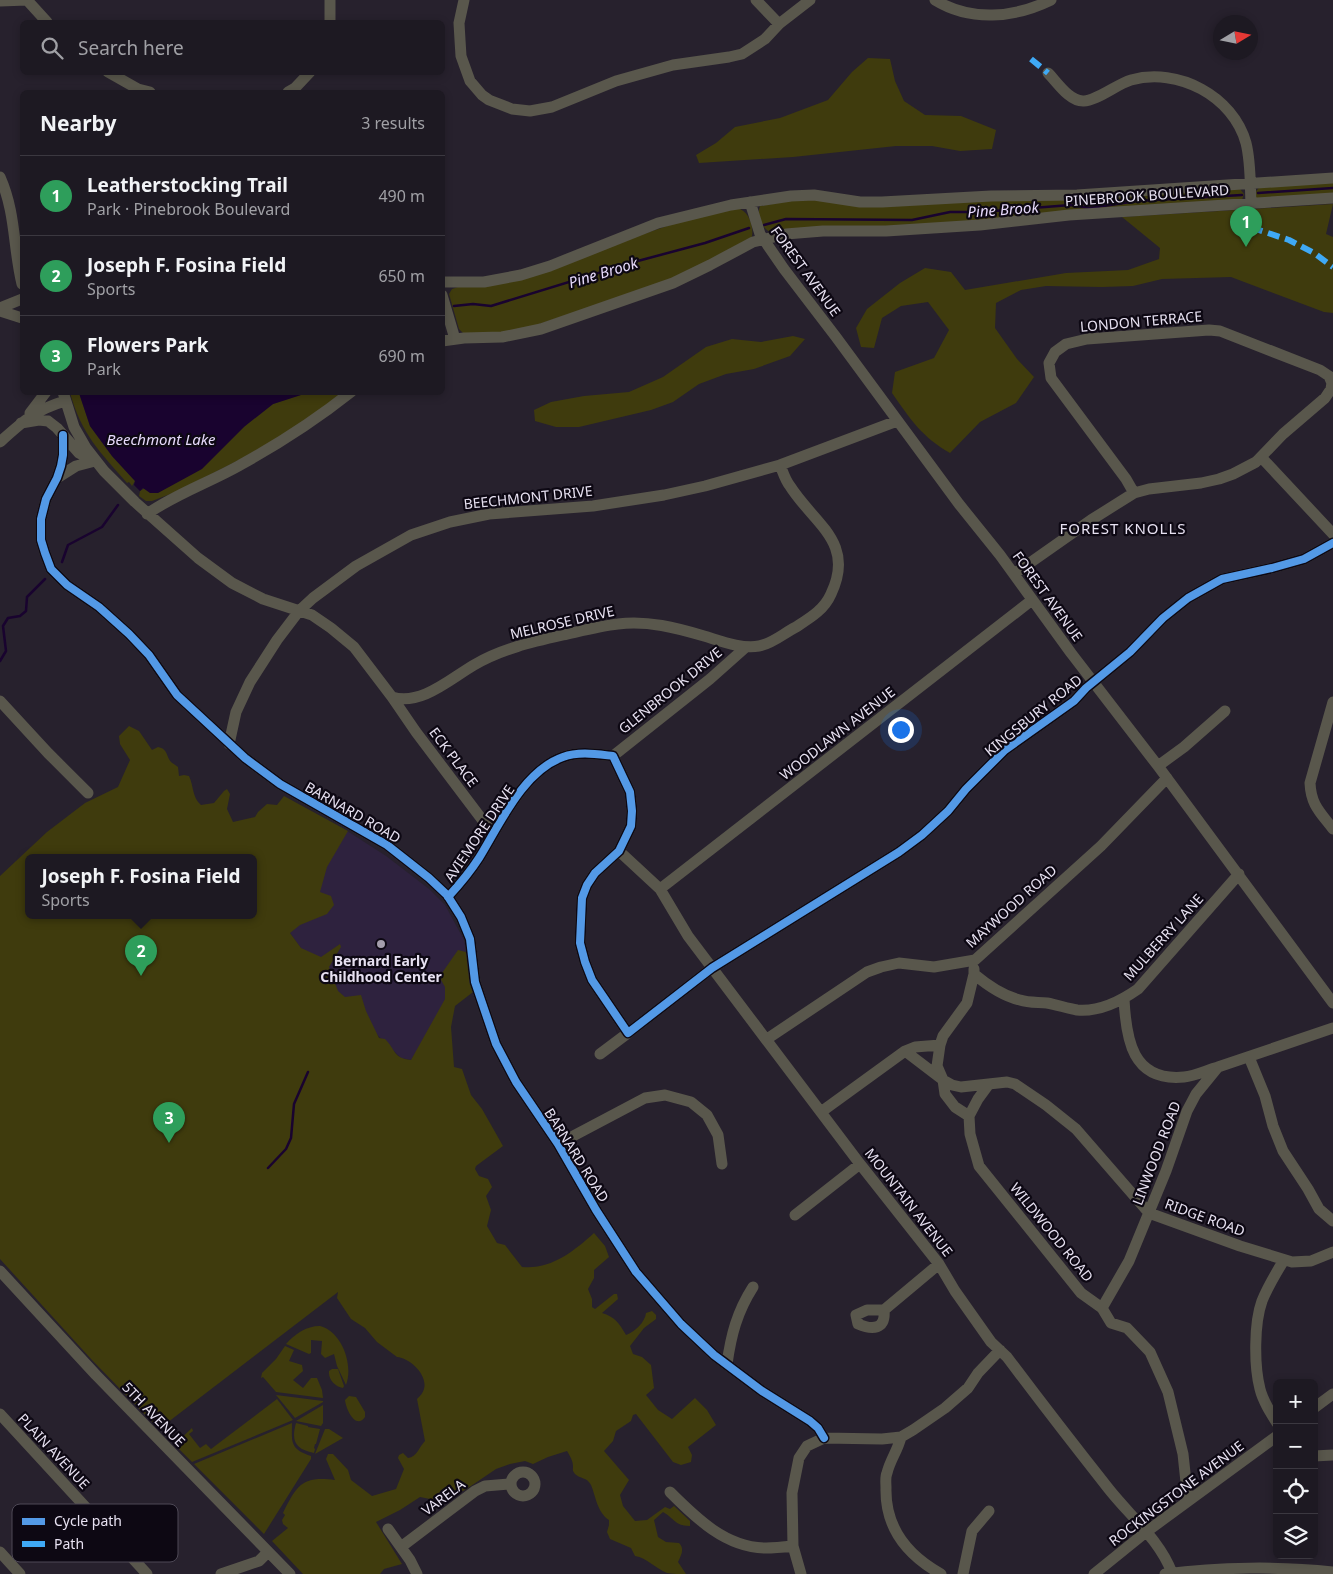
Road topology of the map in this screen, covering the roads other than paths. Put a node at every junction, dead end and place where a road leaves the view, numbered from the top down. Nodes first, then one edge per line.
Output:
1 (27, 0) edge
2 (330, 0) edge
3 (464, 0) edge
4 (756, 0) edge
5 (810, 0) edge
6 (935, 0) edge
7 (1051, 0) edge
8 (0, 1) edge
9 (45, 20) edge
10 (330, 20) edge
11 (779, 24) junction
12 (1048, 73) dead end
13 (113, 75) edge
14 (307, 75) edge
15 (142, 90) edge
16 (292, 90) edge
17 (0, 177) edge
18 (1333, 178) edge
19 (1250, 184) junction
20 (1333, 198) edge
21 (750, 202) junction
22 (1251, 204) junction
23 (762, 239) junction
24 (20, 273) edge
25 (445, 282) edge
26 (20, 300) edge
27 (445, 305) edge
28 (0, 309) edge
29 (20, 317) edge
30 (455, 339) junction
31 (445, 341) edge
32 (44, 395) edge
33 (347, 395) edge
34 (64, 397) edge
35 (897, 421) junction
36 (22, 422) junction
37 (64, 435) junction
38 (0, 442) edge
39 (1261, 457) junction
40 (95, 461) junction
41 (780, 465) junction
42 (57, 478) junction
43 (1134, 493) junction
44 (147, 514) junction
45 (1333, 534) edge
46 (1333, 543) edge
47 (1014, 574) junction
48 (1032, 600) junction
49 (299, 610) junction
50 (746, 647) junction
51 (1094, 682) junction
52 (392, 696) junction
53 (0, 701) edge
54 (1333, 702) edge
55 (1225, 711) dead end
56 (229, 744) junction
57 (613, 756) junction
58 (1158, 766) junction
59 (1168, 778) junction
60 (88, 793) dead end
61 (1333, 829) edge
62 (494, 834) junction
63 (619, 851) junction
64 (1239, 874) junction
65 (660, 889) junction
66 (448, 897) junction
67 (975, 960) junction
68 (712, 968) junction
69 (974, 974) junction
70 (1124, 999) junction
71 (1333, 1002) edge
72 (1333, 1028) edge
73 (628, 1033) junction
74 (766, 1039) junction
75 (940, 1045) junction
76 (905, 1052) junction
77 (600, 1054) dead end
78 (1249, 1057) junction
79 (1218, 1067) junction
80 (943, 1080) junction
81 (989, 1084) junction
82 (821, 1112) junction
83 (970, 1116) junction
84 (558, 1144) junction
85 (722, 1164) dead end
86 (860, 1164) junction
87 (1149, 1213) junction
88 (795, 1214) dead end
89 (1333, 1221) edge
90 (1333, 1252) edge
91 (1284, 1260) junction
92 (939, 1264) junction
93 (0, 1271) edge
94 (753, 1286) dead end
95 (1102, 1308) junction
96 (884, 1310) dead end
97 (1000, 1350) junction
98 (727, 1364) junction
99 (1333, 1394) edge
100 (1318, 1405) edge
101 (0, 1414) edge
102 (1273, 1417) edge
103 (901, 1437) junction
104 (824, 1438) junction
105 (1273, 1439) edge
106 (1333, 1455) edge
107 (1318, 1456) edge
108 (509, 1484) dead end
109 (670, 1492) dead end
110 (1188, 1500) junction
111 (83, 1504) edge
112 (990, 1511) dead end
113 (388, 1529) dead end
114 (1146, 1532) junction
115 (793, 1546) junction
116 (401, 1548) junction
117 (0, 1552) edge
118 (268, 1552) junction
119 (136, 1562) edge
120 (1333, 1572) edge
121 (20, 1574) edge
122 (147, 1574) edge
123 (221, 1574) edge
124 (290, 1574) edge
125 (417, 1574) edge
126 (801, 1574) edge
127 (940, 1574) edge
128 (963, 1574) edge
129 (1094, 1574) edge
130 (1169, 1574) edge

1 - 8 street
1 - 9 street
2 - 10 street
3 - 11 street
4 - 11 street
5 - 11 street
6 - 7 street
12 - 19 street
13 - 15 street
14 - 16 street
17 - 24 street
18 - 19 street, PINEBROOK BOULEVARD
19 - 21 street, PINEBROOK BOULEVARD
19 - 22 street
20 - 22 street, PINEBROOK BOULEVARD
21 - 23 street, FOREST AVENUE
21 - 25 street, PINEBROOK BOULEVARD
22 - 23 street, PINEBROOK BOULEVARD
23 - 30 street, PINEBROOK BOULEVARD
23 - 35 street, FOREST AVENUE
26 - 28 street
27 - 30 street
28 - 29 street
30 - 31 street, PINEBROOK BOULEVARD
32 - 36 street
33 - 44 street
34 - 36 street
34 - 40 street
35 - 41 street, BEECHMONT DRIVE
35 - 47 street, FOREST AVENUE
36 - 37 street
36 - 38 street
37 - 40 street
37 - 42 street, BARNARD ROAD
39 - 43 street
39 - 43 street, LONDON TERRACE
39 - 45 street
40 - 42 street
40 - 44 street
41 - 49 street, BEECHMONT DRIVE
41 - 50 street, MELROSE DRIVE
42 - 56 street, BARNARD ROAD
43 - 47 street
44 - 49 street
46 - 51 street, KINGSBURY ROAD
47 - 48 street, FOREST AVENUE
48 - 51 street, FOREST AVENUE
48 - 65 street, WOODLAWN AVENUE
49 - 52 street
49 - 56 street, BEECHMONT DRIVE
50 - 52 street, MELROSE DRIVE
50 - 57 street, GLENBROOK DRIVE
51 - 58 street, FOREST AVENUE
51 - 68 street, KINGSBURY ROAD
52 - 62 street, ECK PLACE
53 - 60 street
54 - 61 street
55 - 58 street
56 - 66 street, BARNARD ROAD
57 - 62 street, AVIEMORE DRIVE
57 - 63 street
58 - 59 street, FOREST AVENUE
59 - 64 street, FOREST AVENUE
59 - 67 street, MAYWOOD ROAD
62 - 66 street, AVIEMORE DRIVE
63 - 65 street, MOUNTAIN AVENUE
63 - 73 street
64 - 70 street, MULBERRY LANE
64 - 71 street, FOREST AVENUE
65 - 68 street, MOUNTAIN AVENUE
66 - 84 street, BARNARD ROAD
67 - 69 street
67 - 74 street, MAYWOOD ROAD
68 - 73 street
68 - 74 street, MOUNTAIN AVENUE
69 - 70 street, MULBERRY LANE
69 - 75 street
70 - 79 street
72 - 78 street
73 - 77 street
74 - 82 street, MOUNTAIN AVENUE
75 - 76 street
75 - 80 street
76 - 80 street
76 - 82 street
78 - 79 street
78 - 89 street
79 - 87 street, LINWOOD ROAD
80 - 81 street, RIDGE ROAD
80 - 83 street
81 - 83 street
81 - 87 street, RIDGE ROAD
82 - 86 street, MOUNTAIN AVENUE
83 - 95 street, WILDWOOD ROAD
84 - 85 street
84 - 98 street, BARNARD ROAD
86 - 88 street
86 - 92 street, MOUNTAIN AVENUE
87 - 91 street, RIDGE ROAD
87 - 95 street, LINWOOD ROAD
90 - 91 street, RIDGE ROAD
91 - 102 street
92 - 96 street
92 - 97 street, MOUNTAIN AVENUE
93 - 118 street, 5TH AVENUE
94 - 98 street
95 - 110 street, WILDWOOD ROAD
97 - 103 street
97 - 114 street, MOUNTAIN AVENUE
98 - 104 street, BARNARD ROAD
99 - 100 street
101 - 111 street, PLAIN AVENUE
103 - 104 street
103 - 127 street
104 - 115 street
105 - 110 street, ROCKINGSTONE AVENUE
106 - 107 street
108 - 116 street, VARELA
109 - 115 street
110 - 114 street, ROCKINGSTONE AVENUE
112 - 128 street
113 - 116 street
114 - 129 street, ROCKINGSTONE AVENUE
114 - 130 street, MOUNTAIN AVENUE
115 - 126 street
116 - 125 street
117 - 121 street
118 - 123 street
118 - 124 street, 5TH AVENUE
119 - 122 street, PLAIN AVENUE
120 - 130 street

